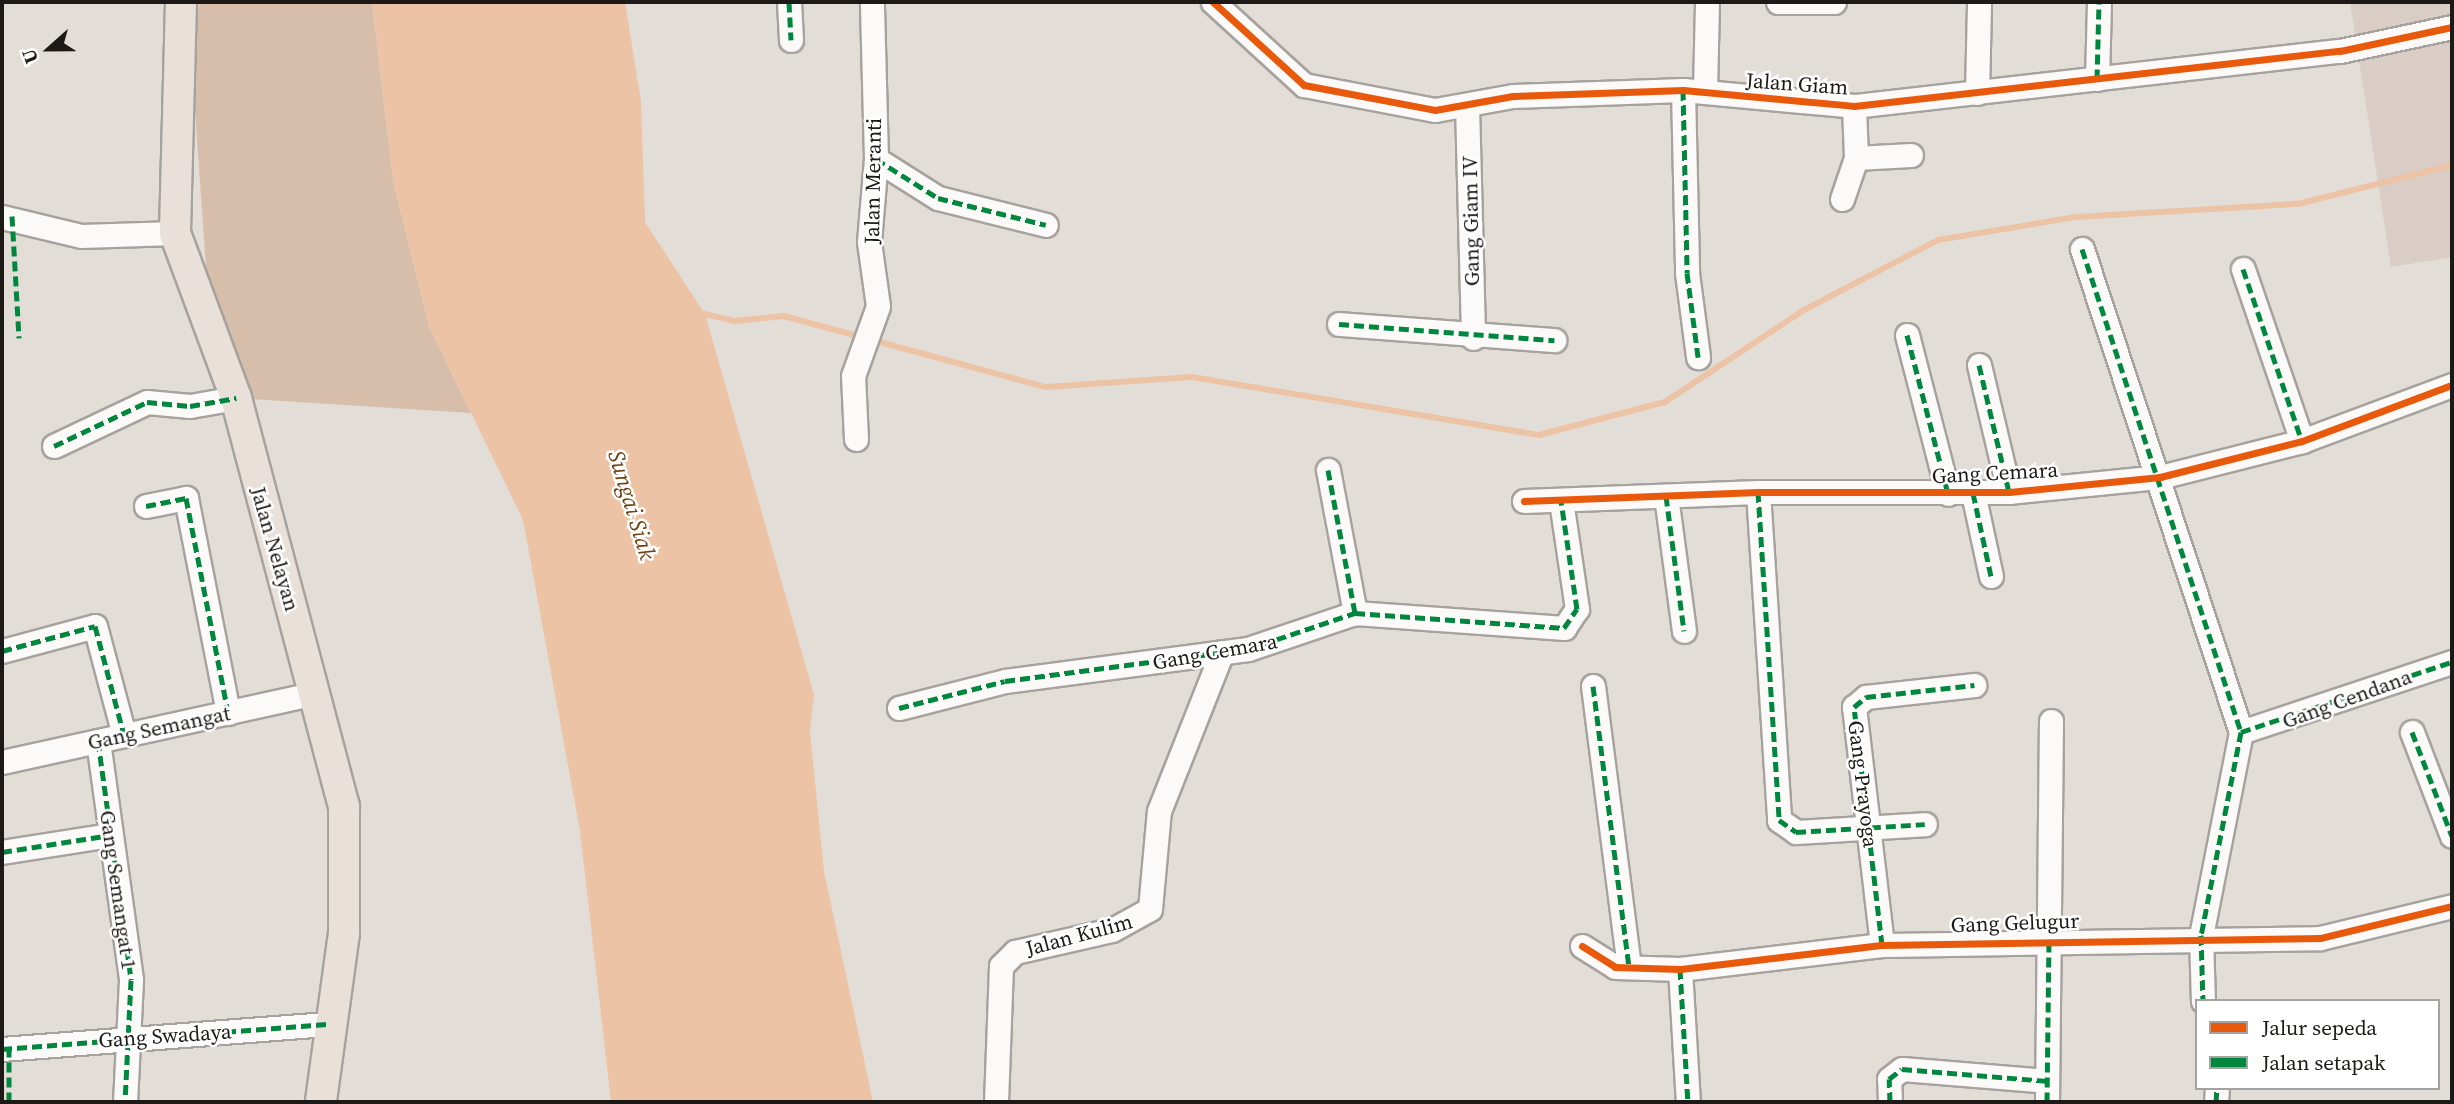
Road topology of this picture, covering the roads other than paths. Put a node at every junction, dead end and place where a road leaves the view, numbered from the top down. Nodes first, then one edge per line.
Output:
1 (181, 2) edge
2 (789, 2) edge
3 (873, 2) edge
4 (1214, 2) edge
5 (1707, 2) edge
6 (1778, 2) edge
7 (1835, 2) edge
8 (1979, 2) edge
9 (2099, 2) edge
10 (2452, 27) edge
11 (791, 40) dead end
12 (2096, 79) junction
13 (1694, 91) junction
14 (1977, 93) junction
15 (1468, 105) junction
16 (1854, 106) junction
17 (1911, 155) dead end
18 (1856, 158) junction
19 (876, 159) junction
20 (1842, 199) dead end
21 (2, 217) edge
22 (1046, 225) dead end
23 (175, 233) junction
24 (2082, 249) dead end
25 (2243, 269) dead end
26 (1339, 324) dead end
27 (1907, 335) dead end
28 (1473, 338) junction
29 (1554, 340) dead end
30 (1698, 357) dead end
31 (1979, 366) dead end
32 (2452, 385) edge
33 (236, 398) junction
34 (856, 439) dead end
35 (2302, 441) junction
36 (54, 446) dead end
37 (1328, 470) dead end
38 (2160, 477) junction
39 (1758, 492) junction
40 (2008, 492) junction
41 (1973, 493) junction
42 (1948, 494) junction
43 (1665, 496) junction
44 (1524, 501) dead end
45 (1561, 501) junction
46 (146, 506) dead end
47 (1991, 576) dead end
48 (1355, 612) junction
49 (1684, 631) dead end
50 (2, 651) edge
51 (1222, 652) junction
52 (2452, 662) edge
53 (1974, 685) dead end
54 (1594, 686) dead end
55 (317, 693) junction
56 (899, 708) dead end
57 (228, 713) junction
58 (2051, 721) dead end
59 (2241, 732) junction
60 (2412, 732) dead end
61 (124, 735) junction
62 (98, 741) junction
63 (2, 762) edge
64 (1924, 824) dead end
65 (1869, 827) junction
66 (111, 835) junction
67 (2452, 836) edge
68 (2, 852) edge
69 (2452, 906) edge
70 (2201, 935) junction
71 (2049, 940) junction
72 (1882, 945) junction
73 (1581, 946) dead end
74 (1629, 967) junction
75 (1680, 969) junction
76 (2203, 999) edge
77 (327, 1024) junction
78 (126, 1038) junction
79 (2, 1049) edge
80 (2047, 1092) edge
81 (125, 1102) edge
82 (321, 1102) edge
83 (996, 1102) edge
84 (1688, 1102) edge
85 (1890, 1102) edge

1 - 23 main road, Jalan Nelayan
2 - 11 street
3 - 19 street, Jalan Meranti
4 - 15 street, Jalan Giam
5 - 13 street
6 - 7 street
8 - 14 street
9 - 12 street
10 - 12 street, Jalan Giam
12 - 14 street, Jalan Giam
13 - 15 street, Jalan Giam
13 - 16 street, Jalan Giam
13 - 30 street
14 - 16 street, Jalan Giam
15 - 28 street, Gang Giam IV
16 - 18 street
17 - 18 street
18 - 20 street
19 - 22 street
19 - 34 street, Jalan Meranti
21 - 23 street
23 - 33 main road, Jalan Nelayan
24 - 38 street
25 - 35 street
26 - 28 street
27 - 42 street
28 - 29 street
31 - 40 street
32 - 35 street, Gang Cemara
33 - 36 street
33 - 55 main road, Jalan Nelayan
35 - 38 street, Gang Cemara
37 - 48 street
38 - 40 street, Gang Cemara
38 - 59 street
39 - 42 street, Gang Cemara
39 - 43 street, Gang Cemara
39 - 65 street
40 - 41 street, Gang Cemara
41 - 42 street, Gang Cemara
41 - 47 street
43 - 45 street, Gang Cemara
43 - 49 street
44 - 45 street, Gang Cemara
45 - 48 street, Gang Cemara
46 - 57 street
48 - 51 street, Gang Cemara
50 - 61 street
51 - 56 street, Gang Cemara
51 - 83 street, Jalan Kulim
52 - 59 street, Gang Cendana
53 - 65 street, Gang Prayoga
54 - 74 street
55 - 57 street, Gang Semangat
55 - 77 main road, Jalan Nelayan
57 - 61 street, Gang Semangat
58 - 71 street
59 - 70 street
60 - 67 street
61 - 62 street, Gang Semangat
62 - 63 street, Gang Semangat
62 - 66 street, Gang Semangat 1
64 - 65 street
65 - 72 street, Gang Prayoga
66 - 68 street
66 - 78 street, Gang Semangat 1
69 - 70 street, Gang Gelugur
70 - 71 street, Gang Gelugur
70 - 76 street
71 - 72 street, Gang Gelugur
71 - 80 street
72 - 75 street, Gang Gelugur
73 - 74 street, Gang Gelugur
74 - 75 street, Gang Gelugur
75 - 84 street
77 - 78 street, Gang Swadaya
77 - 82 main road, Jalan Nelayan
78 - 79 street, Gang Swadaya
78 - 81 street, Gang Semangat 1
80 - 85 street

